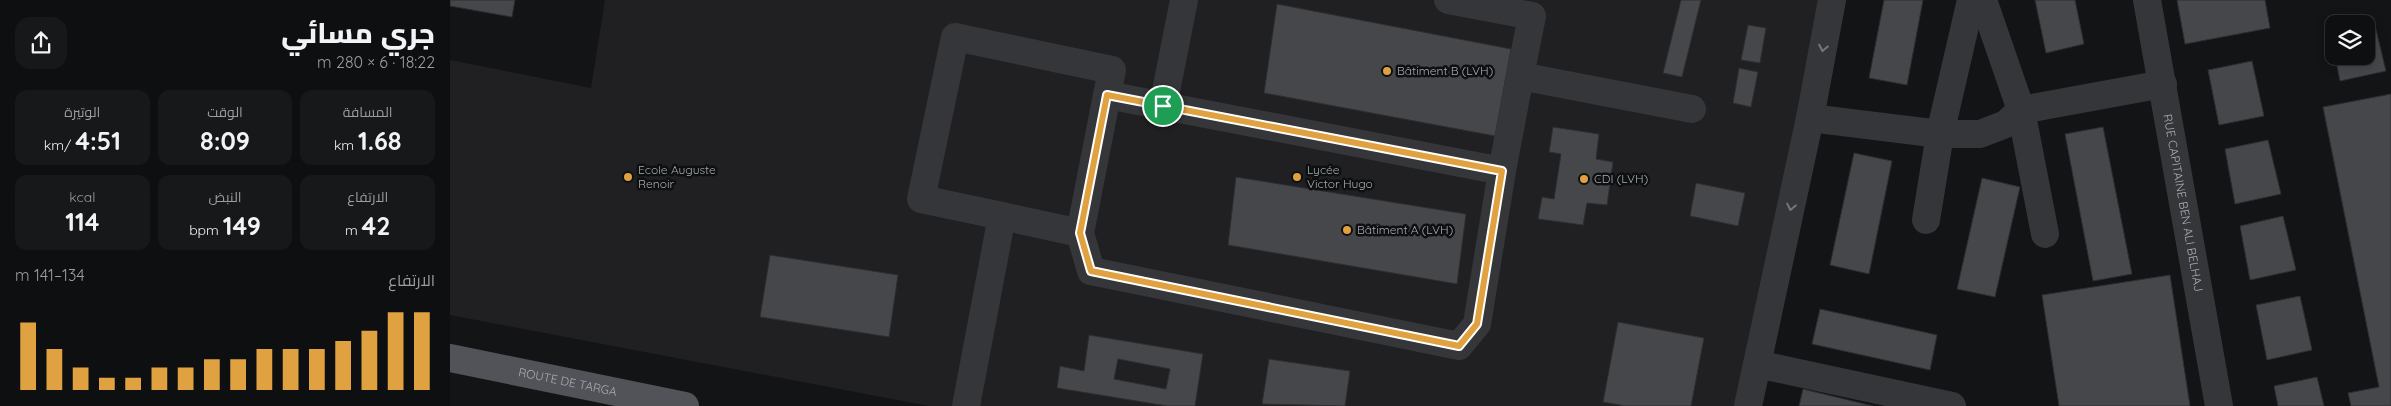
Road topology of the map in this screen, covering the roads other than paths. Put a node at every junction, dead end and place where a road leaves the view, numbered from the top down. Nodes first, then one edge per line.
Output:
1 (1184, 0) edge
2 (1448, 0) edge
3 (1832, 0) edge
4 (1971, 0) edge
5 (1983, 0) edge
6 (2148, 0) edge
7 (1520, 76) junction
8 (2163, 84) junction
9 (1107, 95) junction
10 (1163, 106) junction
11 (1692, 109) dead end
12 (2021, 110) junction
13 (1810, 118) junction
14 (1940, 134) junction
15 (1502, 171) junction
16 (1002, 216) junction
17 (1926, 220) dead end
18 (1080, 233) junction
19 (2045, 234) dead end
20 (450, 358) edge
21 (1757, 364) junction
22 (685, 406) edge
23 (966, 406) edge
24 (1748, 406) edge
25 (1952, 406) edge
26 (2219, 406) edge

1 - 10 street
2 - 7 street
3 -> 13 street
4 - 14 street
5 - 12 street
6 - 8 street, RUE CAPITAINE BEN ALI BELHAJ
7 - 11 street
7 - 15 street
8 - 12 street
8 - 26 street, RUE CAPITAINE BEN ALI BELHAJ
9 - 10 street
9 - 16 street
9 - 18 street
10 - 15 street
12 - 14 street
12 - 19 street
13 - 14 street
13 -> 21 street
14 - 17 street
15 - 18 street
16 - 18 street
16 - 23 street
20 - 22 main road, ROUTE DE TARGA
21 - 24 street
21 - 25 street

